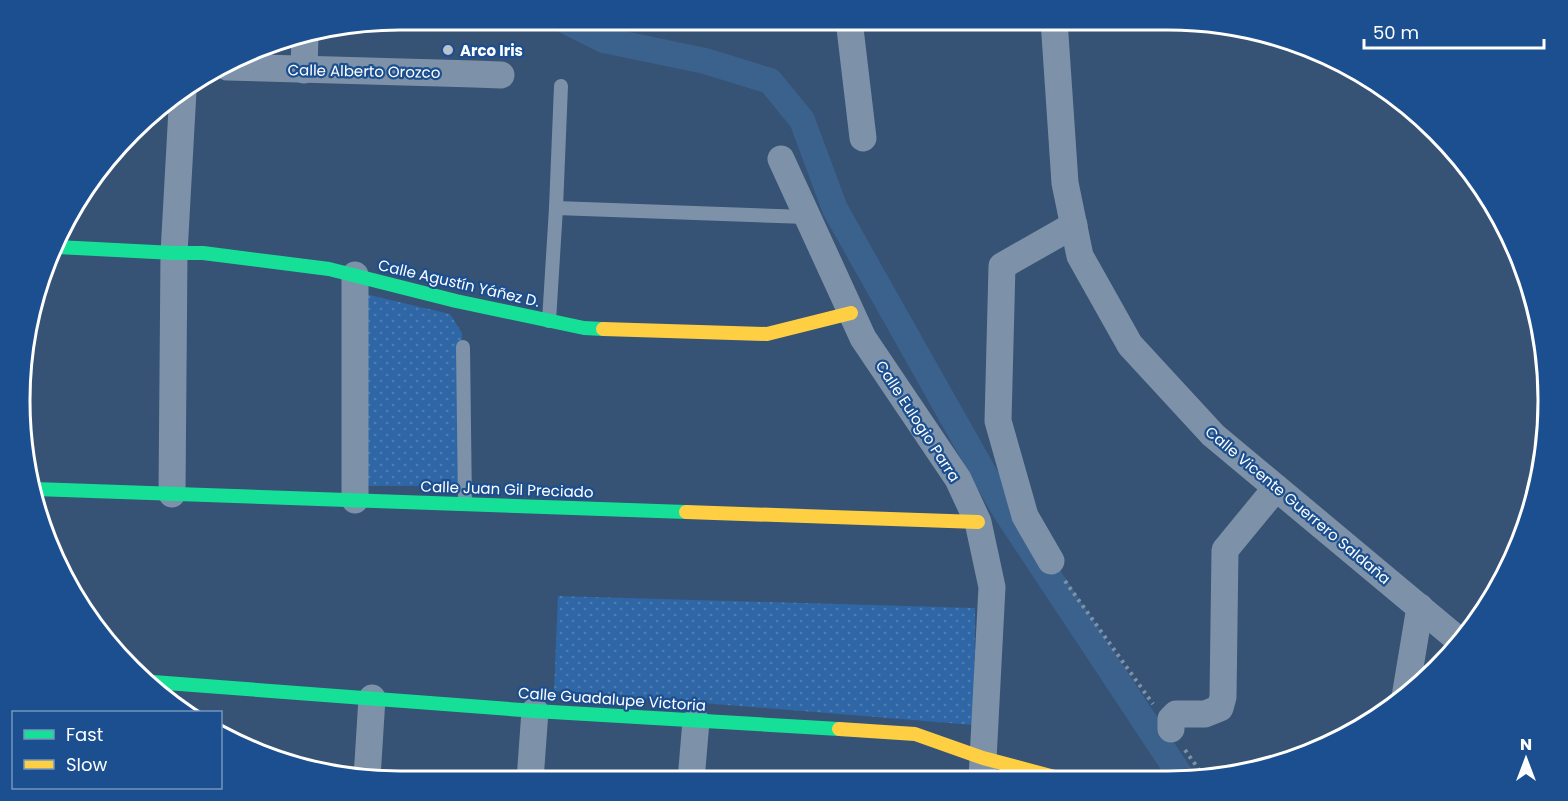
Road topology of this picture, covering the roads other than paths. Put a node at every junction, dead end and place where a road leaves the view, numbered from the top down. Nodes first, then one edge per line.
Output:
1 (850, 30) edge
2 (1055, 30) edge
3 (306, 43) edge
4 (239, 67) edge
5 (304, 69) junction
6 (501, 75) dead end
7 (561, 86) dead end
8 (182, 101) edge
9 (863, 138) dead end
10 (781, 159) dead end
11 (556, 208) junction
12 (807, 217) junction
13 (1074, 225) junction
14 (63, 247) edge
15 (174, 253) junction
16 (355, 275) junction
17 (851, 313) junction
18 (549, 321) junction
19 (463, 347) dead end
20 (1276, 488) junction
21 (41, 489) edge
22 (172, 494) junction
23 (355, 500) junction
24 (465, 504) junction
25 (978, 522) junction
26 (1051, 561) road end
27 (1420, 607) junction
28 (1453, 636) edge
29 (160, 683) edge
30 (1407, 683) edge
31 (372, 698) junction
32 (535, 711) junction
33 (696, 721) junction
34 (1174, 722) road end
35 (368, 769) edge
36 (982, 769) edge
37 (531, 771) edge
38 (692, 771) edge
39 (998, 771) edge

1 - 9 street
2 - 13 street, Calle Vicente Guerrero Saldaña
3 - 5 street
4 - 5 street, Calle Alberto Orozco
5 - 6 street, Calle Alberto Orozco
7 - 11 lane
8 - 15 street
10 - 12 street, Calle Eulogio Parra
11 - 12 lane
11 - 18 lane
12 - 17 street, Calle Eulogio Parra
13 - 20 street, Calle Vicente Guerrero Saldaña
13 - 26 street
14 - 15 street, Calle Agustín Yáñez D.
15 - 16 street, Calle Agustín Yáñez D.
15 - 22 street
16 - 18 street, Calle Agustín Yáñez D.
16 - 23 street
17 - 18 street, Calle Agustín Yáñez D.
17 - 25 street, Calle Eulogio Parra
19 - 24 lane
20 - 27 street, Calle Vicente Guerrero Saldaña
20 - 34 street
21 - 22 street, Calle Juan Gil Preciado
22 - 23 street, Calle Juan Gil Preciado
23 - 24 street, Calle Juan Gil Preciado
24 - 25 street, Calle Juan Gil Preciado
25 - 36 street, Calle Eulogio Parra
27 - 28 street, Calle Vicente Guerrero Saldaña
27 - 30 street
29 - 31 street, Calle Guadalupe Victoria
31 - 32 street, Calle Guadalupe Victoria
31 - 35 street
32 - 33 street, Calle Guadalupe Victoria
32 - 37 street
33 - 36 street, Calle Guadalupe Victoria
33 - 38 street
36 - 39 street, Calle Guadalupe Victoria

